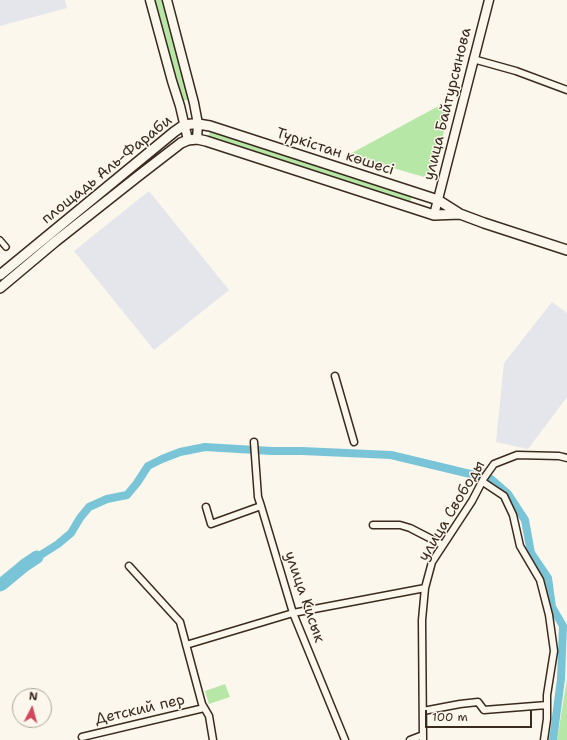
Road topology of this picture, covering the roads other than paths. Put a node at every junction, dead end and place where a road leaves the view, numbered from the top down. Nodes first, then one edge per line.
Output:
1 (150, 0) edge
2 (167, 0) edge
3 (488, 0) edge
4 (474, 59) junction
5 (567, 90) edge
6 (198, 124) junction
7 (184, 125) junction
8 (192, 139) junction
9 (438, 200) junction
10 (460, 214) junction
11 (434, 215) junction
12 (0, 240) edge
13 (6, 247) dead end
14 (567, 250) edge
15 (0, 275) edge
16 (0, 288) edge
17 (335, 376) dead end
18 (254, 442) dead end
19 (354, 442) dead end
20 (567, 458) edge
21 (483, 482) junction
22 (261, 506) junction
23 (206, 507) dead end
24 (373, 525) dead end
25 (441, 548) junction
26 (129, 566) dead end
27 (425, 588) junction
28 (293, 612) junction
29 (186, 645) junction
30 (547, 705) junction
31 (204, 708) junction
32 (423, 711) junction
33 (82, 737) dead end
34 (423, 738) edge
35 (213, 740) edge
36 (345, 740) edge
37 (410, 740) edge
38 (544, 740) edge

1 - 7 street
2 - 6 street
3 - 4 street, улица Байтурсынова
4 - 5 street
4 - 9 street, улица Байтурсынова
6 - 7 main road, площадь Аль-Фараби
6 - 8 street, площадь Аль-Фараби
6 - 9 main road, Түркістан көшесі
7 - 8 street
7 - 15 main road, площадь Аль-Фараби
8 - 11 main road, Түркістан көшесі
8 - 16 main road, площадь Аль-Фараби
9 - 10 main road, Түркістан көшесі
9 - 11 street, улица Байтурсынова
10 - 11 main road, Түркістан көшесі
10 - 14 main road, Түркістан көшесі
12 - 13 street
17 - 19 street
18 - 22 street, улица Кисык
20 - 21 street, улица Свободы
21 - 25 street, улица Свободы
21 - 30 street
22 - 23 street
22 - 28 street, улица Кисык
24 - 25 street
25 - 27 street, улица Свободы
26 - 29 street
27 - 28 street
27 - 32 street, улица Свободы
28 - 29 street
28 - 36 street, улица Кисык
29 - 31 street
30 - 32 street
30 - 38 street
31 - 33 street, Детский пер
31 - 35 street
32 - 34 street, улица Свободы
34 - 37 street

